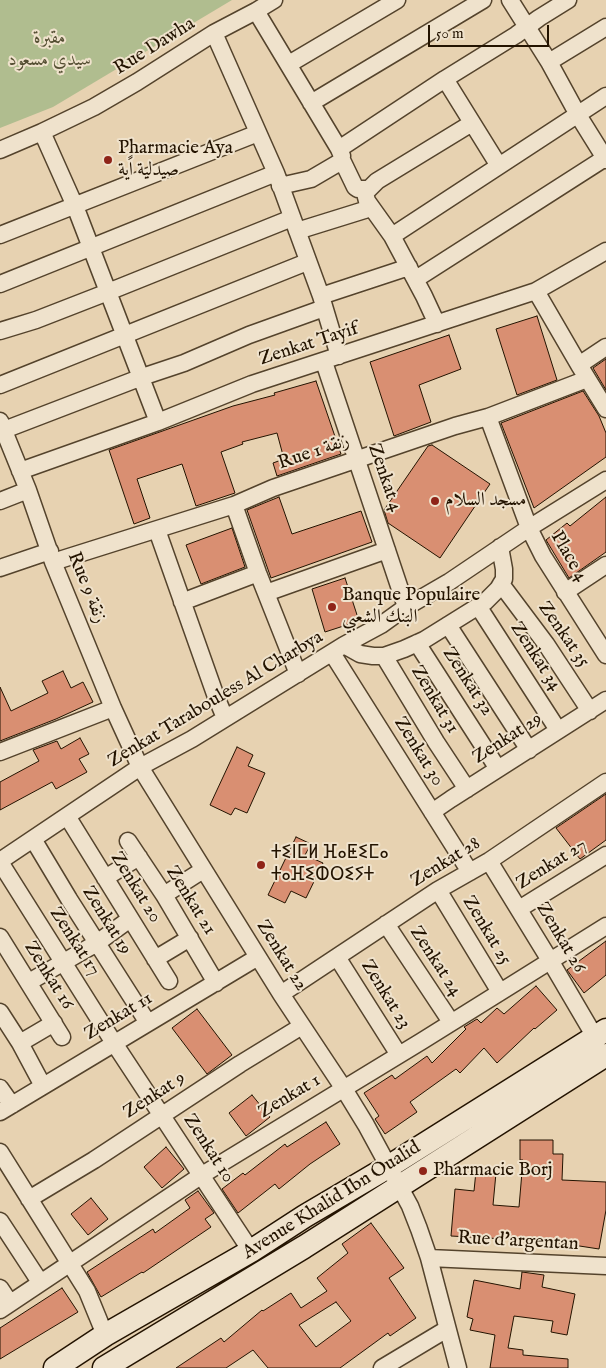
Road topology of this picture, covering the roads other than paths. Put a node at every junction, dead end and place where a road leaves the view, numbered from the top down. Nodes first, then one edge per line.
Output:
1 (274, 0) edge
2 (397, 0) edge
3 (483, 0) edge
4 (510, 0) edge
5 (568, 0) edge
6 (256, 11) junction
7 (526, 27) junction
8 (606, 27) edge
9 (214, 33) junction
10 (548, 62) junction
11 (289, 64) junction
12 (445, 79) junction
13 (606, 96) edge
14 (311, 103) junction
15 (578, 115) junction
16 (472, 123) junction
17 (42, 132) junction
18 (258, 133) junction
19 (0, 150) edge
20 (340, 154) junction
21 (606, 159) edge
22 (498, 166) junction
23 (278, 180) junction
24 (367, 189) junction
25 (75, 206) junction
26 (371, 208) junction
27 (294, 224) junction
28 (0, 235) edge
29 (392, 236) junction
30 (90, 248) junction
31 (606, 251) edge
32 (307, 262) junction
33 (412, 273) junction
34 (0, 284) edge
35 (536, 290) junction
36 (108, 292) junction
37 (323, 302) junction
38 (437, 324) junction
39 (0, 331) edge
40 (125, 336) junction
41 (606, 347) edge
42 (332, 359) junction
43 (583, 372) junction
44 (142, 377) junction
45 (0, 385) edge
46 (606, 409) edge
47 (488, 416) junction
48 (158, 422) junction
49 (2, 426) edge
50 (358, 460) junction
51 (20, 471) junction
52 (606, 480) edge
53 (28, 490) junction
54 (0, 500) edge
55 (234, 505) junction
56 (529, 528) junction
57 (157, 530) junction
58 (500, 547) junction
59 (387, 550) junction
60 (52, 557) junction
61 (606, 565) edge
62 (0, 568) edge
63 (258, 573) junction
64 (501, 584) junction
65 (565, 592) junction
66 (266, 593) junction
67 (182, 602) junction
68 (478, 606) junction
69 (406, 607) junction
70 (448, 625) junction
71 (600, 633) edge
72 (417, 643) junction
73 (338, 649) junction
74 (384, 656) junction
75 (606, 656) edge
76 (298, 674) junction
77 (606, 700) edge
78 (113, 708) junction
79 (590, 711) junction
80 (225, 718) junction
81 (558, 730) junction
82 (529, 750) junction
83 (0, 752) edge
84 (140, 767) junction
85 (498, 769) junction
86 (606, 782) edge
87 (467, 789) junction
88 (432, 812) junction
89 (67, 816) junction
90 (33, 839) junction
91 (128, 841) dead end
92 (606, 855) edge
93 (139, 857) junction
94 (0, 861) edge
95 (488, 862) junction
96 (203, 870) junction
97 (470, 872) junction
98 (105, 878) junction
99 (438, 890) junction
100 (164, 895) junction
101 (519, 909) junction
102 (130, 919) junction
103 (386, 924) junction
104 (606, 926) edge
105 (190, 938) junction
106 (1, 941) edge
107 (97, 943) junction
108 (258, 957) junction
109 (337, 957) junction
110 (155, 959) junction
111 (551, 962) junction
112 (64, 963) junction
113 (30, 982) junction
114 (169, 982) dead end
115 (216, 982) junction
116 (500, 992) junction
117 (281, 994) junction
118 (0, 1012) edge
119 (450, 1022) junction
120 (54, 1023) junction
121 (148, 1023) junction
122 (302, 1026) junction
123 (62, 1038) dead end
124 (602, 1041) edge
125 (20, 1043) junction
126 (114, 1043) junction
127 (400, 1055) junction
128 (43, 1086) junction
129 (0, 1088) edge
130 (344, 1089) junction
131 (6, 1108) edge
132 (162, 1115) junction
133 (0, 1152) edge
134 (388, 1167) junction
135 (202, 1175) junction
136 (398, 1187) junction
137 (29, 1199) junction
138 (0, 1221) edge
139 (251, 1252) junction
140 (429, 1258) junction
141 (70, 1264) junction
142 (606, 1266) edge
143 (40, 1282) junction
144 (0, 1288) edge
145 (5, 1307) edge
146 (447, 1329) junction
147 (105, 1335) junction
148 (55, 1368) edge
149 (104, 1368) edge
150 (382, 1368) edge
151 (458, 1368) edge

1 - 6 street, Rue Dawha
2 - 11 street
3 - 14 street
4 - 7 street
5 - 7 street
6 - 9 street, Rue Dawha
6 - 11 street
7 - 10 street
7 - 12 street
8 - 10 street
9 - 17 street, Rue Dawha
9 - 18 street, Zenkat 4
10 - 15 street
11 - 14 street
12 - 16 street
12 - 20 street
13 - 15 street
14 - 20 street
15 - 21 street
15 - 22 street
16 - 22 street
16 - 24 street
17 - 19 street, Rue Dawha
17 - 25 street
18 - 23 street, Zenkat 4
18 - 25 street
20 - 23 street
20 - 24 street
21 - 33 street
22 - 29 street
23 - 27 street, Zenkat 4
23 - 30 street
24 - 26 street
25 - 28 street
25 - 30 street
26 - 27 street
26 - 29 street
27 - 32 street, Zenkat 4
27 - 36 street
29 - 33 street
30 - 34 street
30 - 36 street
31 - 35 street, Zenkat Tayif
32 - 37 street, Zenkat 4
32 - 40 street
33 - 37 street
33 - 38 street
35 - 38 street, Zenkat Tayif
35 - 43 street
36 - 39 street
36 - 40 street
37 - 42 street, Zenkat 4
37 - 44 street
38 - 42 street, Zenkat Tayif
40 - 44 street
40 - 45 street
41 - 43 street, Rue 1 زنقة
42 - 48 street, Zenkat Tayif
42 - 50 street, Zenkat 4
43 - 46 street
43 - 47 street, Rue 1 زنقة
44 - 48 street
44 - 49 street
47 - 50 street, Rue 1 زنقة
47 - 56 street, Place 4
48 - 51 street, Zenkat Tayif
49 - 51 street, Rue 9 زنقة
50 - 55 street, Rue 1 زنقة
50 - 59 street, Zenkat 4
51 - 53 street, Rue 9 زنقة
52 - 56 street, Zenkat Tarabouless Al Charbya
53 - 54 street
53 - 60 street, Rue 9 زنقة
55 - 57 street, Rue 1 زنقة
55 - 63 street
56 - 58 street, Zenkat Tarabouless Al Charbya
56 - 65 street, Place 4
57 - 60 street, Rue 1 زنقة
57 - 67 street
58 - 64 street
58 - 69 street, Zenkat Tarabouless Al Charbya
59 - 66 street
59 - 69 street, Zenkat 4
60 - 62 street, Rue 1 زنقة
60 - 78 street, Rue 9 زنقة
61 - 65 street
63 - 66 street
63 - 67 street
64 - 68 street
64 - 79 street, Zenkat 35
65 - 71 street, Place 4
66 - 76 street
67 - 80 street
68 - 70 street
68 - 81 street, Zenkat 34
69 - 73 street, Zenkat Tarabouless Al Charbya
70 - 72 street
70 - 82 street
71 - 75 street, Place 4
72 - 74 street
72 - 85 street, Zenkat 32
73 - 74 street
73 - 76 street, Zenkat Tarabouless Al Charbya
73 - 88 street, Zenkat 30
74 - 87 street, Zenkat 31
76 - 80 street, Zenkat Tarabouless Al Charbya
77 - 79 street, Zenkat 29
78 - 83 street
78 - 84 street, Rue 9 زنقة
79 - 81 street, Zenkat 29
80 - 84 street, Zenkat Tarabouless Al Charbya
81 - 82 street, Zenkat 29
82 - 85 street, Zenkat 29
84 - 89 street, Zenkat Tarabouless Al Charbya
84 - 96 street, Zenkat 22
85 - 87 street, Zenkat 29
86 - 95 street, Zenkat 28
87 - 88 street, Zenkat 29
88 - 97 street, Zenkat 30
89 - 90 street, Zenkat Tarabouless Al Charbya
89 - 98 street, Zenkat 20
90 - 94 street, Zenkat Tarabouless Al Charbya
90 - 107 street, Zenkat 19
91 - 93 street, Zenkat 21
92 - 101 street, Zenkat 27
93 - 98 street
93 - 100 street, Zenkat 21
94 - 112 street, Zenkat 17
95 - 97 street, Zenkat 28
95 - 101 street, Zenkat 26
96 - 100 street
96 - 108 street, Zenkat 22
97 - 99 street, Zenkat 28
98 - 102 street, Zenkat 20
99 - 103 street, Zenkat 28
99 - 116 street, Zenkat 25
100 - 105 street, Zenkat 21
101 - 111 street, Zenkat 26
102 - 107 street
102 - 110 street, Zenkat 20
103 - 109 street, Zenkat 28
103 - 119 street, Zenkat 24
104 - 111 street, Zenkat 1
105 - 110 street
105 - 115 street, Zenkat 21
106 - 113 street, Zenkat 16
107 - 112 street
107 - 121 street, Zenkat 19
108 - 115 street, Zenkat 11
108 - 117 street, Zenkat 22
109 - 117 street, Zenkat 28
109 - 127 street, Zenkat 23
110 - 114 street, Zenkat 20
111 - 116 street, Zenkat 1
111 - 124 street, Zenkat 26
112 - 113 street
112 - 126 street, Zenkat 17
113 - 120 street, Zenkat 16
115 - 121 street, Zenkat 11
116 - 119 street, Zenkat 1
117 - 122 street, Zenkat 22
118 - 125 street
119 - 127 street, Zenkat 1
120 - 123 street, Zenkat 16
120 - 125 street
121 - 126 street, Zenkat 11
122 - 130 street, Zenkat 22
122 - 132 street, Zenkat 9
124 - 134 main road, Avenue Khalid Ibn Oualid
124 - 136 main road, Avenue Khalid Ibn Oualid
125 - 128 street
126 - 128 street, Zenkat 11
126 - 132 street, Zenkat 10
127 - 130 street, Zenkat 1
128 - 131 street, Zenkat 11
129 - 131 street
130 - 134 street, Zenkat 22
130 - 135 street, Zenkat 1
132 - 135 street, Zenkat 10
132 - 137 street, Zenkat 9
133 - 137 street
134 - 136 street, Zenkat 22
134 - 139 main road, Avenue Khalid Ibn Oualid
135 - 139 street, Zenkat 10
135 - 141 street, Zenkat 1
136 - 140 street, Zenkat 22
136 - 149 main road, Avenue Khalid Ibn Oualid
137 - 141 street
138 - 143 street
139 - 147 main road, Avenue Khalid Ibn Oualid
140 - 142 street, Rue d'argentan
140 - 146 street, Zenkat 22
141 - 143 street, Zenkat 1
141 - 147 street
143 - 145 street, Zenkat 1
144 - 145 street
146 - 150 street
146 - 151 street, Zenkat 22
147 - 148 main road, Avenue Khalid Ibn Oualid

